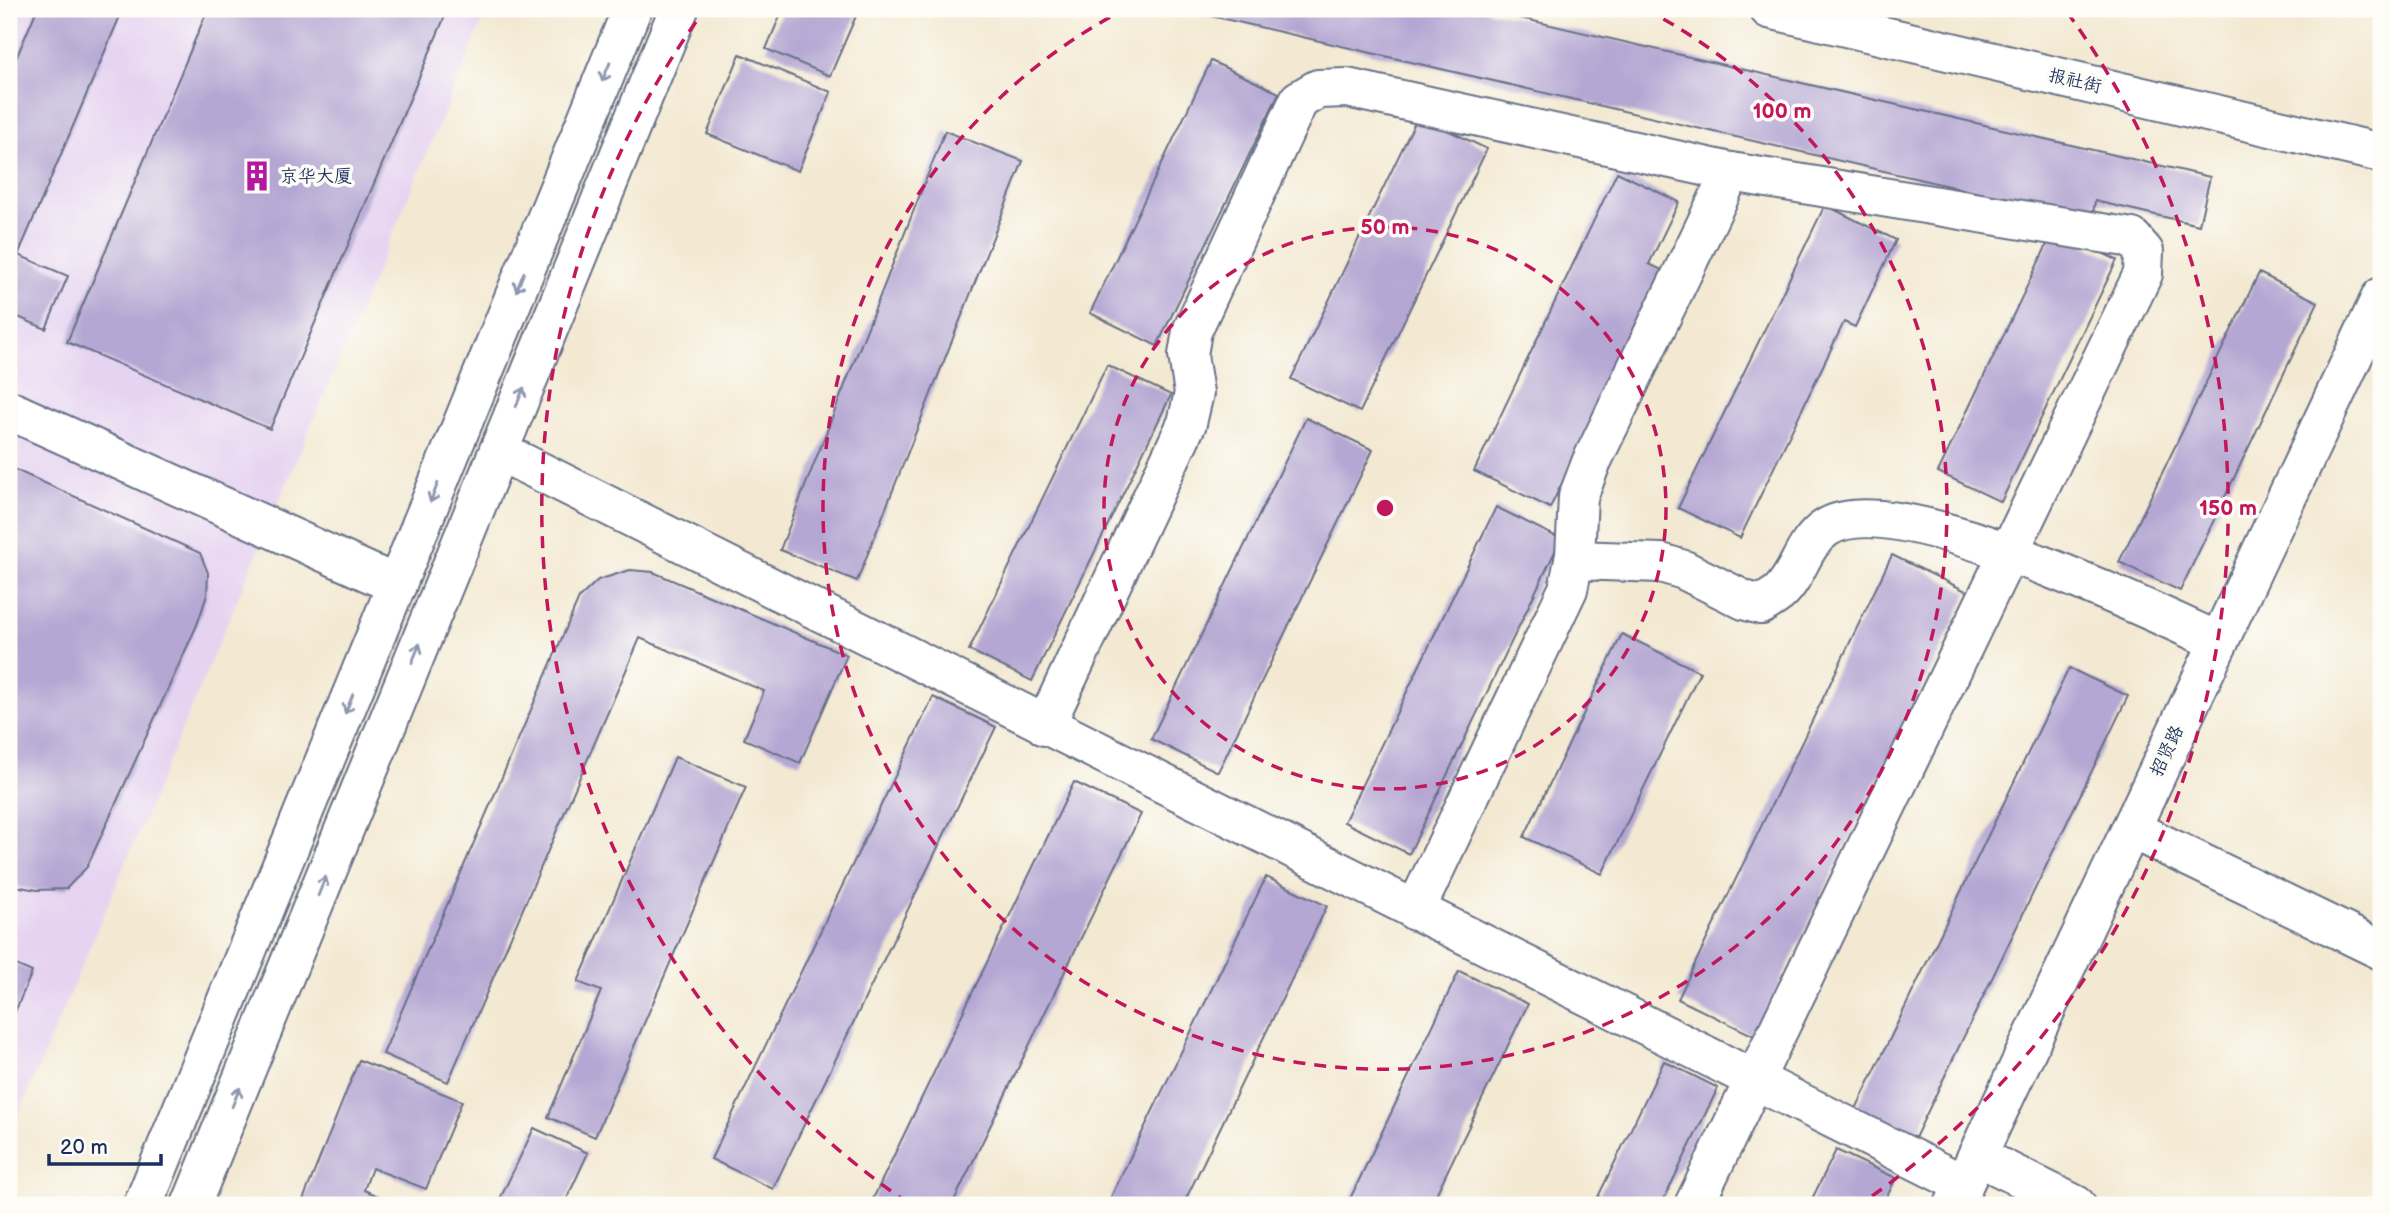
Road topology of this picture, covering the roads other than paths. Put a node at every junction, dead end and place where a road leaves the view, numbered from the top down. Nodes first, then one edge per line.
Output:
1 (632, 9) edge
2 (679, 9) edge
3 (1769, 9) edge
4 (2381, 153) edge
5 (1731, 172) junction
6 (2381, 298) edge
7 (9, 410) edge
8 (499, 451) junction
9 (2008, 553) junction
10 (1574, 560) junction
11 (397, 585) junction
12 (2219, 642) junction
13 (1045, 726) junction
14 (2130, 829) junction
15 (1415, 911) junction
16 (2381, 950) edge
17 (1754, 1080) junction
18 (1965, 1182) edge
19 (143, 1205) edge
20 (191, 1205) edge
21 (1694, 1205) edge
22 (2076, 1205) edge

1 -> 11 street
8 -> 2 street
3 - 4 street, 报社街
5 - 9 street
5 - 10 street
5 - 13 street
6 - 12 street, 招贤路
7 - 11 street
8 - 13 street
20 -> 8 street
9 - 10 street
9 - 12 street
9 - 17 street
10 - 15 street
11 -> 19 street
12 - 14 street, 招贤路
13 - 15 street
14 - 16 street
14 - 18 street, 招贤路
15 - 17 street
17 - 18 street
17 - 21 street
18 - 22 street

